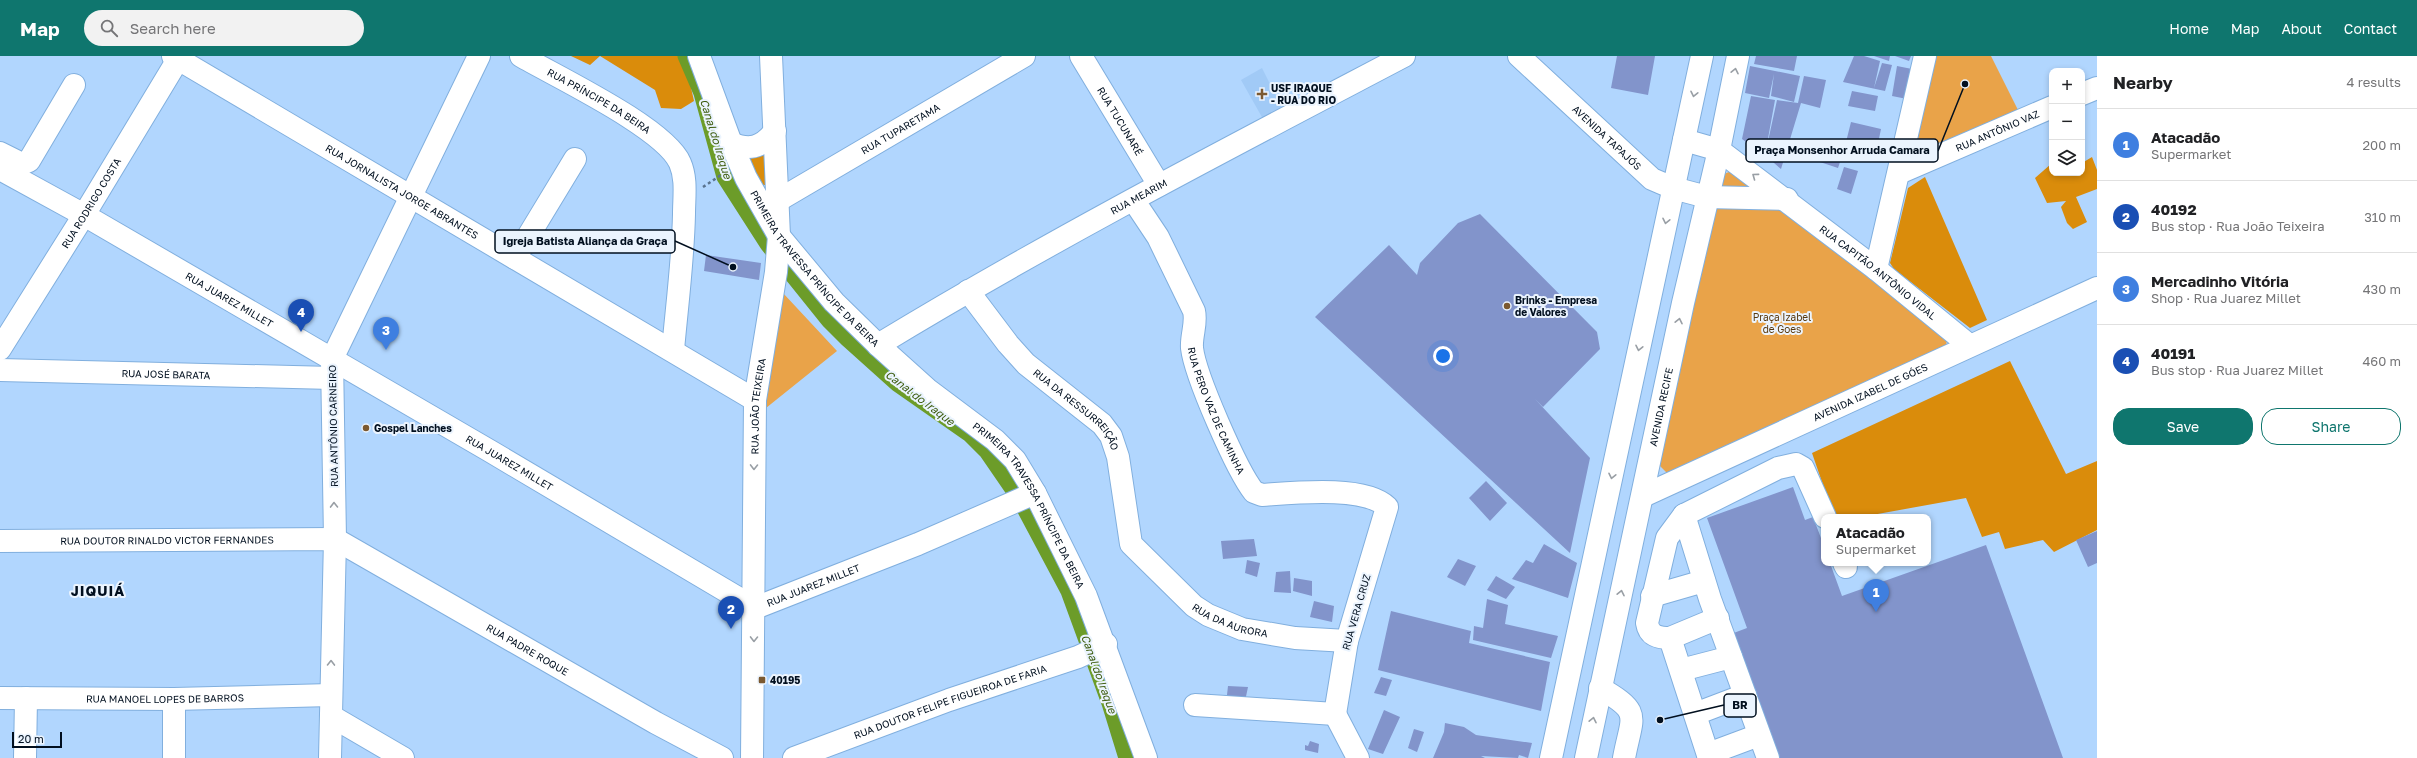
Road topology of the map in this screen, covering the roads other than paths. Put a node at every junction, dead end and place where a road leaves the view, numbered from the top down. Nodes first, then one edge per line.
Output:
1 (479, 56) edge
2 (521, 56) edge
3 (699, 56) edge
4 (772, 56) edge
5 (1024, 56) edge
6 (1081, 56) edge
7 (1404, 56) edge
8 (1519, 56) edge
9 (1702, 56) edge
10 (1738, 56) edge
11 (1925, 56) edge
12 (177, 57) edge
13 (74, 85) dead end
14 (2097, 88) edge
15 (2085, 93) edge
16 (2049, 108) edge
17 (775, 131) junction
18 (1684, 140) junction
19 (731, 143) junction
20 (1719, 150) junction
21 (0, 152) edge
22 (575, 159) dead end
23 (0, 169) edge
24 (1899, 173) junction
25 (1159, 185) junction
26 (1673, 188) junction
27 (412, 197) junction
28 (1707, 197) junction
29 (1787, 199) junction
30 (778, 201) junction
31 (1134, 201) junction
32 (84, 215) junction
33 (779, 236) junction
34 (515, 258) junction
35 (1876, 269) junction
36 (2097, 288) edge
37 (968, 291) junction
38 (878, 345) junction
39 (1969, 345) junction
40 (0, 349) edge
41 (673, 350) junction
42 (332, 369) junction
43 (0, 370) edge
44 (755, 400) junction
45 (1031, 494) junction
46 (1642, 496) junction
47 (1386, 511) joint
48 (1824, 514) edge
49 (1684, 515) junction
50 (335, 540) junction
51 (0, 541) edge
52 (1137, 550) joint
53 (1704, 581) junction
54 (1652, 596) junction
55 (755, 608) junction
56 (1718, 618) junction
57 (1670, 638) junction
58 (1347, 641) junction
59 (1093, 650) junction
60 (1731, 657) junction
61 (1681, 670) junction
62 (1600, 688) junction
63 (1745, 695) junction
64 (0, 698) edge
65 (26, 698) junction
66 (174, 698) junction
67 (331, 705) junction
68 (1195, 705) dead end
69 (1335, 714) junction
70 (1695, 714) junction
71 (1759, 735) junction
72 (1708, 756) edge
73 (25, 758) edge
74 (174, 758) edge
75 (330, 758) edge
76 (403, 758) edge
77 (722, 758) edge
78 (752, 758) edge
79 (794, 758) edge
80 (1146, 758) edge
81 (1358, 758) edge
82 (1551, 758) edge
83 (1586, 758) edge
84 (1624, 758) edge
85 (1768, 758) edge

1 - 27 street, RUA ANTÔNIO CARNEIRO
2 - 41 street, RUA PRÍNCIPE DA BEIRA
3 - 19 street, PRIMEIRA TRAVESSA PRÍNCIPE DA BEIRA
4 - 17 street, RUA JOÃO TEIXEIRA
5 - 30 street, RUA TUPARETAMA
6 - 25 street, RUA TUCUNARÉ
7 - 25 street, RUA MEARIM
8 - 26 street, AVENIDA TAPAJÓS
9 -> 18 street
20 -> 10 street, AVENIDA RECIFE
11 - 24 street
12 - 27 street, RUA JORNALISTA JORGE ABRANTES
12 - 32 street, RUA RODRIGO COSTA
13 - 21 street
14 - 15 street
16 - 24 street, RUA ANTÔNIO VAZ
17 - 19 street
17 - 30 street, RUA JOÃO TEIXEIRA
18 - 20 street, RUA CAPITÃO ANTÔNIO VIDAL
18 - 26 street
19 - 33 street, PRIMEIRA TRAVESSA PRÍNCIPE DA BEIRA
20 - 28 street, AVENIDA RECIFE
29 -> 20 street, RUA CAPITÃO ANTÔNIO VIDAL
22 - 34 street
23 - 32 street, RUA JUAREZ MILLET
24 - 35 street
25 - 31 street, RUA MEARIM
26 - 28 street, AVENIDA TAPAJÓS
26 -> 82 street
27 - 34 street, RUA JORNALISTA JORGE ABRANTES
27 - 42 street, RUA ANTÔNIO CARNEIRO
28 - 29 street
46 -> 28 street, AVENIDA RECIFE
29 - 35 street, RUA CAPITÃO ANTÔNIO VIDAL
30 - 33 street, RUA JOÃO TEIXEIRA
31 - 37 street, RUA MEARIM
31 - 47 street, RUA PERO VAZ DE CAMINHA
32 - 40 street, RUA RODRIGO COSTA
32 - 42 street, RUA JUAREZ MILLET
33 - 38 street, PRIMEIRA TRAVESSA PRÍNCIPE DA BEIRA
33 - 44 street, RUA JOÃO TEIXEIRA
34 - 41 street, RUA JORNALISTA JORGE ABRANTES
35 - 39 street, RUA CAPITÃO ANTÔNIO VIDAL
36 - 39 street, AVENIDA IZABEL DE GÓES
37 - 38 street, RUA MEARIM
37 - 52 street, RUA DA RESSURREIÇÃO
38 - 45 street, PRIMEIRA TRAVESSA PRÍNCIPE DA BEIRA
39 - 46 street, AVENIDA IZABEL DE GÓES
41 - 44 street, RUA JORNALISTA JORGE ABRANTES
42 - 43 street, RUA JOSÉ BARATA
50 -> 42 street, RUA ANTÔNIO CARNEIRO
42 - 55 street, RUA JUAREZ MILLET
44 -> 55 street, RUA JOÃO TEIXEIRA
45 - 55 street, RUA JUAREZ MILLET
45 - 59 street, PRIMEIRA TRAVESSA PRÍNCIPE DA BEIRA
62 -> 46 street, AVENIDA RECIFE
47 - 58 street, RUA VERA CRUZ
48 - 49 street
49 - 53 street
49 - 54 street
50 - 51 street, RUA DOUTOR RINALDO VICTOR FERNANDES
67 -> 50 street, RUA ANTÔNIO CARNEIRO
50 - 77 street, RUA PADRE ROQUE
52 - 58 street, RUA DA AURORA
53 - 54 street
53 - 56 street
54 - 57 street
55 -> 78 street, RUA JOÃO TEIXEIRA
56 - 57 street
56 - 60 street
57 - 61 street
58 - 69 street, RUA VERA CRUZ
59 - 79 street, RUA DOUTOR FELIPE FIGUEIROA DE FARIA
59 - 80 street, PRIMEIRA TRAVESSA PRÍNCIPE DA BEIRA
60 - 61 street
60 - 63 street
61 - 70 street
83 -> 62 street, AVENIDA RECIFE
62 - 84 street
63 - 70 street
63 - 71 street
64 - 65 street, RUA MANOEL LOPES DE BARROS
65 - 66 street, RUA MANOEL LOPES DE BARROS
65 - 73 street
66 - 67 street, RUA MANOEL LOPES DE BARROS
66 - 74 street
67 - 75 street, RUA ANTÔNIO CARNEIRO
67 - 76 street
68 - 69 street
69 - 81 street
70 - 72 street
71 - 72 street
71 - 85 street

